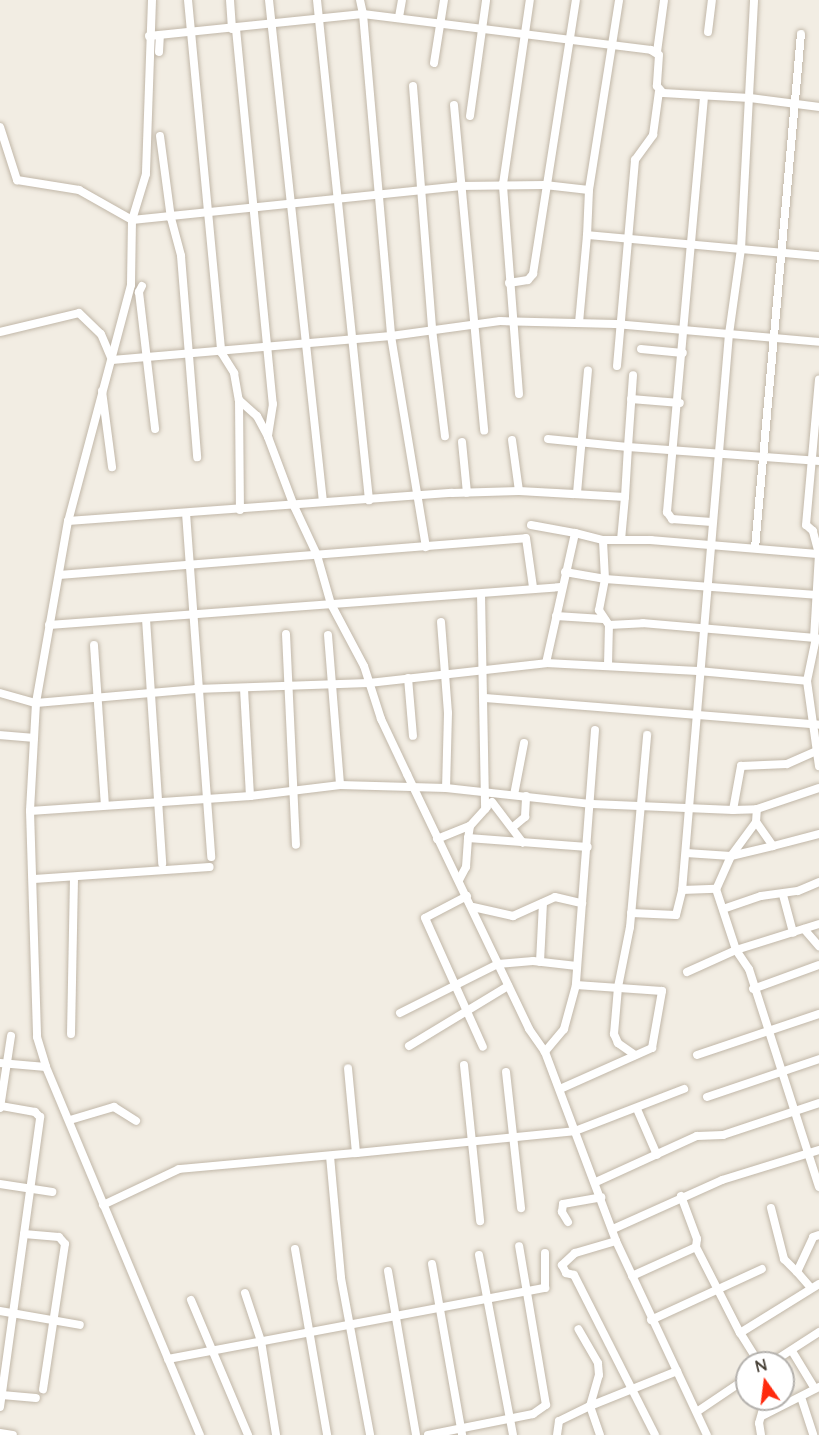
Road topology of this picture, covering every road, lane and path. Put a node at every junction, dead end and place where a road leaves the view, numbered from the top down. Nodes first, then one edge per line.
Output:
1 (152, 0) edge
2 (188, 0) edge
3 (230, 0) edge
4 (269, 0) edge
5 (317, 0) edge
6 (360, 0) edge
7 (402, 0) edge
8 (444, 0) edge
9 (486, 0) edge
10 (530, 0) edge
11 (576, 0) edge
12 (619, 0) edge
13 (664, 0) edge
14 (712, 0) edge
15 (754, 0) edge
16 (363, 14) junction
17 (319, 17) junction
18 (399, 17) junction
19 (271, 21) junction
20 (441, 22) junction
21 (482, 26) junction
22 (234, 29) junction
23 (191, 32) junction
24 (708, 32) dead end
25 (525, 33) junction
26 (801, 34) dead end
27 (160, 35) junction
28 (149, 36) junction
29 (569, 40) junction
30 (611, 47) junction
31 (159, 52) dead end
32 (657, 52) junction
33 (434, 63) dead end
34 (413, 86) dead end
35 (659, 92) junction
36 (704, 97) junction
37 (750, 98) junction
38 (796, 104) junction
39 (454, 105) dead end
40 (819, 107) edge
41 (470, 117) dead end
42 (0, 128) edge
43 (160, 136) dead end
44 (504, 184) junction
45 (545, 185) junction
46 (459, 186) junction
47 (420, 190) junction
48 (588, 190) junction
49 (380, 196) junction
50 (338, 199) junction
51 (290, 204) junction
52 (254, 210) junction
53 (210, 215) junction
54 (171, 218) junction
55 (132, 220) junction
56 (587, 235) junction
57 (627, 239) junction
58 (690, 245) junction
59 (741, 249) junction
60 (782, 253) junction
61 (819, 256) edge
62 (509, 283) junction
63 (142, 286) dead end
64 (512, 321) junction
65 (579, 323) junction
66 (472, 324) junction
67 (620, 324) junction
68 (432, 330) junction
69 (685, 330) junction
70 (0, 332) edge
71 (729, 334) junction
72 (392, 336) junction
73 (350, 337) junction
74 (774, 338) junction
75 (305, 342) junction
76 (819, 342) edge
77 (267, 345) junction
78 (640, 349) dead end
79 (221, 352) junction
80 (190, 353) junction
81 (683, 353) junction
82 (146, 357) junction
83 (112, 360) junction
84 (618, 366) dead end
85 (588, 370) dead end
86 (633, 375) dead end
87 (819, 380) edge
88 (102, 391) junction
89 (519, 394) dead end
90 (631, 399) junction
91 (239, 400) junction
92 (680, 404) junction
93 (155, 429) dead end
94 (484, 431) dead end
95 (268, 436) junction
96 (445, 436) dead end
97 (548, 439) dead end
98 (512, 440) dead end
99 (462, 442) dead end
100 (579, 443) junction
101 (628, 447) junction
102 (675, 450) junction
103 (720, 455) junction
104 (197, 457) dead end
105 (766, 460) junction
106 (816, 461) edge
107 (112, 467) dead end
108 (519, 491) junction
109 (467, 493) junction
110 (577, 493) junction
111 (625, 496) junction
112 (420, 498) junction
113 (369, 500) junction
114 (322, 502) junction
115 (294, 506) junction
116 (240, 510) junction
117 (186, 513) junction
118 (68, 521) junction
119 (712, 522) junction
120 (531, 525) dead end
121 (575, 533) junction
122 (603, 540) junction
123 (621, 540) junction
124 (710, 544) junction
125 (426, 547) junction
126 (755, 548) junction
127 (819, 554) edge
128 (317, 555) junction
129 (187, 566) junction
130 (565, 572) junction
131 (59, 575) junction
132 (605, 579) junction
133 (533, 587) junction
134 (561, 587) junction
135 (706, 588) junction
136 (482, 594) junction
137 (816, 595) edge
138 (331, 604) junction
139 (192, 616) junction
140 (556, 616) junction
141 (146, 619) junction
142 (441, 622) dead end
143 (606, 622) junction
144 (49, 625) junction
145 (702, 628) junction
146 (286, 634) dead end
147 (328, 635) dead end
148 (816, 638) edge
149 (94, 645) dead end
150 (546, 663) junction
151 (608, 665) junction
152 (484, 669) junction
153 (698, 671) junction
154 (446, 673) junction
155 (408, 678) junction
156 (807, 681) junction
157 (369, 683) junction
158 (331, 686) junction
159 (289, 688) junction
160 (196, 689) junction
161 (244, 689) junction
162 (0, 693) edge
163 (148, 696) junction
164 (486, 698) junction
165 (98, 700) junction
166 (36, 703) junction
167 (695, 716) junction
168 (815, 725) edge
169 (596, 730) dead end
170 (0, 735) edge
171 (647, 735) dead end
172 (413, 736) dead end
173 (34, 738) junction
174 (524, 743) dead end
175 (814, 752) junction
176 (819, 766) edge
177 (340, 785) junction
178 (412, 786) junction
179 (446, 788) junction
180 (819, 788) edge
181 (294, 790) junction
182 (484, 792) junction
183 (501, 794) junction
184 (514, 795) junction
185 (250, 796) junction
186 (526, 796) junction
187 (204, 799) junction
188 (156, 801) junction
189 (492, 802) junction
190 (592, 804) junction
191 (105, 805) junction
192 (639, 805) junction
193 (688, 807) junction
194 (485, 809) junction
195 (757, 809) junction
196 (30, 810) junction
197 (733, 810) junction
198 (756, 822) junction
199 (470, 826) junction
200 (513, 827) junction
201 (819, 834) edge
202 (468, 838) junction
203 (437, 839) junction
204 (523, 843) junction
205 (296, 845) dead end
206 (772, 846) junction
207 (588, 848) junction
208 (686, 852) junction
209 (731, 856) junction
210 (211, 857) dead end
211 (162, 863) dead end
212 (210, 867) dead end
213 (74, 877) junction
214 (34, 879) junction
215 (459, 880) junction
216 (819, 882) edge
217 (716, 889) junction
218 (682, 890) junction
219 (783, 895) junction
220 (467, 896) junction
221 (543, 903) junction
222 (582, 903) junction
223 (473, 907) junction
224 (723, 909) junction
225 (631, 913) junction
226 (819, 924) edge
227 (804, 929) junction
228 (793, 933) junction
229 (819, 945) edge
230 (736, 950) junction
231 (540, 962) junction
232 (498, 964) junction
233 (819, 965) edge
234 (577, 966) junction
235 (687, 972) dead end
236 (576, 985) junction
237 (455, 986) junction
238 (508, 986) junction
239 (618, 987) junction
240 (753, 989) junction
241 (466, 1010) junction
242 (400, 1013) dead end
243 (819, 1014) edge
244 (768, 1031) junction
245 (71, 1034) dead end
246 (11, 1036) dead end
247 (409, 1046) dead end
248 (483, 1047) dead end
249 (544, 1052) junction
250 (635, 1055) junction
251 (697, 1056) dead end
252 (819, 1059) edge
253 (4, 1064) edge
254 (464, 1065) dead end
255 (46, 1067) junction
256 (348, 1068) dead end
257 (782, 1071) junction
258 (506, 1072) dead end
259 (560, 1089) junction
260 (684, 1089) dead end
261 (707, 1097) dead end
262 (819, 1103) edge
263 (0, 1108) edge
264 (637, 1109) junction
265 (795, 1111) junction
266 (70, 1120) junction
267 (136, 1121) dead end
268 (575, 1131) junction
269 (514, 1137) junction
270 (472, 1141) junction
271 (819, 1150) edge
272 (356, 1153) junction
273 (808, 1153) junction
274 (657, 1155) junction
275 (330, 1156) junction
276 (596, 1182) junction
277 (0, 1184) edge
278 (819, 1187) edge
279 (32, 1190) junction
280 (51, 1192) dead end
281 (681, 1196) junction
282 (602, 1197) junction
283 (103, 1205) junction
284 (521, 1208) dead end
285 (771, 1208) dead end
286 (480, 1221) dead end
287 (568, 1222) dead end
288 (613, 1229) junction
289 (24, 1234) junction
290 (819, 1235) edge
291 (616, 1240) junction
292 (519, 1246) dead end
293 (696, 1246) junction
294 (295, 1249) dead end
295 (545, 1253) dead end
296 (479, 1255) dead end
297 (432, 1264) dead end
298 (762, 1269) dead end
299 (388, 1271) dead end
300 (796, 1272) junction
301 (632, 1276) junction
302 (819, 1284) edge
303 (811, 1288) junction
304 (716, 1290) junction
305 (245, 1293) dead end
306 (527, 1293) junction
307 (488, 1299) junction
308 (191, 1300) dead end
309 (440, 1308) junction
310 (0, 1311) edge
311 (14, 1312) junction
312 (396, 1314) junction
313 (651, 1320) junction
314 (52, 1321) junction
315 (349, 1323) junction
316 (80, 1325) dead end
317 (578, 1329) dead end
318 (307, 1332) junction
319 (819, 1332) edge
320 (740, 1333) junction
321 (261, 1341) junction
322 (212, 1351) junction
323 (751, 1351) edge
324 (792, 1351) edge
325 (795, 1355) edge
326 (168, 1359) junction
327 (677, 1371) junction
328 (735, 1386) edge
329 (817, 1388) edge
330 (43, 1389) dead end
331 (631, 1392) junction
332 (2, 1395) junction
333 (801, 1397) junction
334 (36, 1398) dead end
335 (590, 1406) junction
336 (0, 1407) edge
337 (698, 1411) junction
338 (763, 1411) edge
339 (762, 1416) junction
340 (510, 1419) junction
341 (461, 1432) edge
342 (0, 1433) edge
343 (14, 1435) edge
344 (200, 1435) edge
345 (248, 1435) edge
346 (276, 1435) edge
347 (327, 1435) edge
348 (370, 1435) edge
349 (416, 1435) edge
350 (428, 1435) edge
351 (513, 1435) edge
352 (557, 1435) edge
353 (600, 1435) edge
354 (655, 1435) edge
355 (707, 1435) edge
356 (761, 1435) edge
357 (813, 1435) edge

1 - 28 street
2 - 23 street
3 - 22 street
4 - 19 street
5 - 17 street
6 - 16 street
7 - 18 street
8 - 20 street
9 - 21 street
10 - 25 street
11 - 29 street
12 - 30 street
13 - 32 street
14 - 24 street
15 - 37 street
16 - 17 street
16 - 18 street
16 - 49 street
17 - 19 street
17 - 50 street
18 - 20 street
19 - 22 street
19 - 51 street
20 - 21 street
20 - 33 street
21 - 25 street
21 - 41 street
22 - 23 street
22 - 52 street
23 - 27 street
23 - 53 street
25 - 29 street
25 - 44 street
26 - 38 street
27 - 28 street
27 - 31 street
28 - 55 street
29 - 30 street
29 - 45 street
30 - 32 street
30 - 48 street
32 - 35 street
34 - 47 street
35 - 36 street
35 - 57 street
36 - 37 street
36 - 58 street
37 - 38 street
37 - 59 street
38 - 40 street
38 - 60 street
39 - 46 street
42 - 55 street
43 - 54 street
44 - 45 street
44 - 46 street
44 - 62 street
45 - 48 street
45 - 62 street
46 - 47 street
46 - 66 street
47 - 49 street
47 - 68 street
48 - 56 street
49 - 50 street
49 - 72 street
50 - 51 street
50 - 73 street
51 - 52 street
51 - 75 street
52 - 53 street
52 - 77 street
53 - 54 street
53 - 79 street
54 - 55 street
54 - 80 street
55 - 83 street
56 - 57 street
56 - 65 street
57 - 58 street
57 - 67 street
58 - 59 street
58 - 69 street
59 - 60 street
59 - 71 street
60 - 61 street
60 - 74 street
62 - 64 street
63 - 82 street
64 - 65 street
64 - 66 street
64 - 89 street
65 - 67 street
66 - 68 street
66 - 94 street
67 - 69 street
67 - 84 street
68 - 72 street
68 - 96 street
69 - 71 street
69 - 81 street
70 - 83 street
71 - 74 street
71 - 103 street
72 - 73 street
72 - 112 street
73 - 75 street
73 - 113 street
74 - 76 street
74 - 105 street
75 - 77 street
75 - 114 street
77 - 79 street
77 - 95 street
78 - 81 street
79 - 80 street
79 - 91 street
80 - 82 street
80 - 104 street
81 - 92 street
82 - 83 street
82 - 93 street
83 - 88 street
85 - 100 street
86 - 90 street
87 - 106 street
88 - 107 street
88 - 118 street
90 - 92 street
90 - 101 street
91 - 95 street
91 - 116 street
92 - 102 street
95 - 115 street
97 - 100 street
98 - 108 street
99 - 109 street
100 - 101 street
100 - 110 street
101 - 102 street
101 - 111 street
102 - 103 street
102 - 119 street
103 - 105 street
103 - 119 street
105 - 106 street
105 - 126 street
106 - 127 street
108 - 109 street
108 - 110 street
109 - 112 street
110 - 111 street
111 - 123 street
112 - 113 street
112 - 125 street
113 - 114 street
114 - 115 street
115 - 116 street
115 - 128 street
116 - 117 street
117 - 118 street
117 - 129 street
118 - 131 street
119 - 124 street
120 - 121 street
121 - 122 street
121 - 130 street
122 - 123 street
122 - 132 street
123 - 124 street
124 - 126 street
124 - 135 street
125 - 128 street
125 - 133 street
126 - 127 street
127 - 137 street
128 - 129 street
128 - 138 street
129 - 131 street
129 - 139 street
130 - 132 street
130 - 134 street
131 - 144 street
132 - 135 street
132 - 143 street
133 - 134 street
133 - 136 street
134 - 140 street
135 - 137 street
135 - 145 street
136 - 138 street
136 - 152 street
137 - 148 street
138 - 139 street
138 - 157 street
139 - 141 street
139 - 160 street
140 - 143 street
140 - 150 street
141 - 144 street
141 - 163 street
142 - 154 street
143 - 145 street
143 - 151 street
144 - 166 street
145 - 148 street
145 - 153 street
146 - 159 street
147 - 158 street
148 - 156 street
149 - 165 street
150 - 151 street
150 - 152 street
151 - 153 street
152 - 154 street
152 - 164 street
153 - 156 street
153 - 167 street
154 - 155 street
154 - 179 street
155 - 157 street
155 - 172 street
156 - 168 street
157 - 158 street
157 - 178 street
158 - 159 street
158 - 177 street
159 - 161 street
159 - 181 street
160 - 161 street
160 - 163 street
160 - 187 street
161 - 185 street
162 - 166 street
163 - 165 street
163 - 188 street
164 - 167 street
164 - 182 street
165 - 166 street
165 - 191 street
166 - 173 street
167 - 168 street
167 - 193 street
168 - 175 street
169 - 190 street
170 - 173 street
171 - 192 street
173 - 196 street
174 - 184 street
175 - 176 street
175 - 197 street
177 - 178 street
177 - 181 street
178 - 179 street
178 - 203 street
179 - 182 street
180 - 195 street
181 - 185 street
181 - 205 street
182 - 183 street
182 - 194 street
183 - 184 street
183 - 189 street
184 - 186 street
185 - 187 street
186 - 190 street
186 - 200 street
187 - 188 street
187 - 210 street
188 - 191 street
188 - 211 street
189 - 194 street
189 - 200 street
190 - 192 street
190 - 207 street
191 - 196 street
192 - 193 street
192 - 225 street
193 - 197 street
193 - 208 street
194 - 199 street
195 - 197 street
195 - 198 street
196 - 214 street
198 - 206 street
198 - 209 street
199 - 202 street
199 - 203 street
200 - 204 street
201 - 206 street
202 - 204 street
202 - 215 street
203 - 215 street
204 - 207 street
206 - 209 street
207 - 222 street
208 - 209 street
208 - 218 street
209 - 217 street
212 - 213 street
213 - 214 street
213 - 245 street
214 - 255 street
215 - 220 street
216 - 219 street
217 - 218 street
217 - 224 street
218 - 225 street
219 - 224 street
219 - 228 street
220 - 223 street
220 - 237 street
221 - 222 street
221 - 223 street
221 - 231 street
222 - 234 street
223 - 232 street
224 - 230 street
225 - 239 street
226 - 227 street
227 - 228 street
227 - 229 street
228 - 230 street
230 - 235 street
230 - 240 street
231 - 232 street
231 - 234 street
232 - 237 street
232 - 238 street
233 - 240 street
234 - 236 street
236 - 239 street
236 - 249 street
237 - 241 street
237 - 242 street
238 - 241 street
238 - 249 street
239 - 250 street
239 - 250 street
240 - 244 street
241 - 247 street
241 - 248 street
243 - 244 street
244 - 251 street
244 - 257 street
246 - 253 street
249 - 259 street
250 - 259 street
252 - 257 street
253 - 255 street
253 - 263 street
254 - 270 street
255 - 266 street
256 - 272 street
257 - 261 street
257 - 265 street
258 - 269 street
259 - 268 street
260 - 264 street
262 - 265 street
263 - 279 street
264 - 268 street
264 - 274 street
265 - 273 street
265 - 274 street
266 - 267 street
266 - 283 street
268 - 269 street
268 - 276 street
269 - 270 street
269 - 284 street
270 - 272 street
270 - 286 street
271 - 273 street
272 - 275 street
273 - 278 street
273 - 281 street
274 - 276 street
275 - 283 street
275 - 315 street
276 - 282 street
277 - 279 street
279 - 280 street
279 - 289 street
281 - 288 street
281 - 293 street
282 - 287 street
282 - 288 street
283 - 326 street
285 - 300 street
288 - 291 street
289 - 311 street
289 - 314 street
290 - 300 street
291 - 301 street
291 - 331 street
292 - 306 street
293 - 301 street
293 - 304 street
294 - 318 street
295 - 306 street
296 - 307 street
297 - 309 street
298 - 304 street
299 - 312 street
300 - 303 street
301 - 313 street
302 - 303 street
303 - 320 street
304 - 313 street
304 - 320 street
305 - 321 street
306 - 307 street
306 - 340 street
307 - 309 street
307 - 340 street
308 - 322 street
309 - 312 street
309 - 341 street
310 - 311 street
311 - 314 street
311 - 332 street
312 - 315 street
312 - 349 street
313 - 327 street
314 - 316 street
314 - 330 street
315 - 318 street
315 - 348 street
317 - 335 street
318 - 321 street
318 - 347 street
319 - 324 street
320 - 323 street
321 - 322 street
321 - 346 street
322 - 326 street
322 - 345 street
325 - 329 street
326 - 344 street
327 - 331 street
327 - 337 street
328 - 337 street
329 - 333 street
331 - 335 street
331 - 354 street
332 - 334 street
332 - 336 street
333 - 339 street
333 - 357 street
335 - 352 street
335 - 353 street
337 - 355 street
338 - 339 street
339 - 356 street
340 - 341 street
340 - 351 street
341 - 350 street
342 - 343 street

